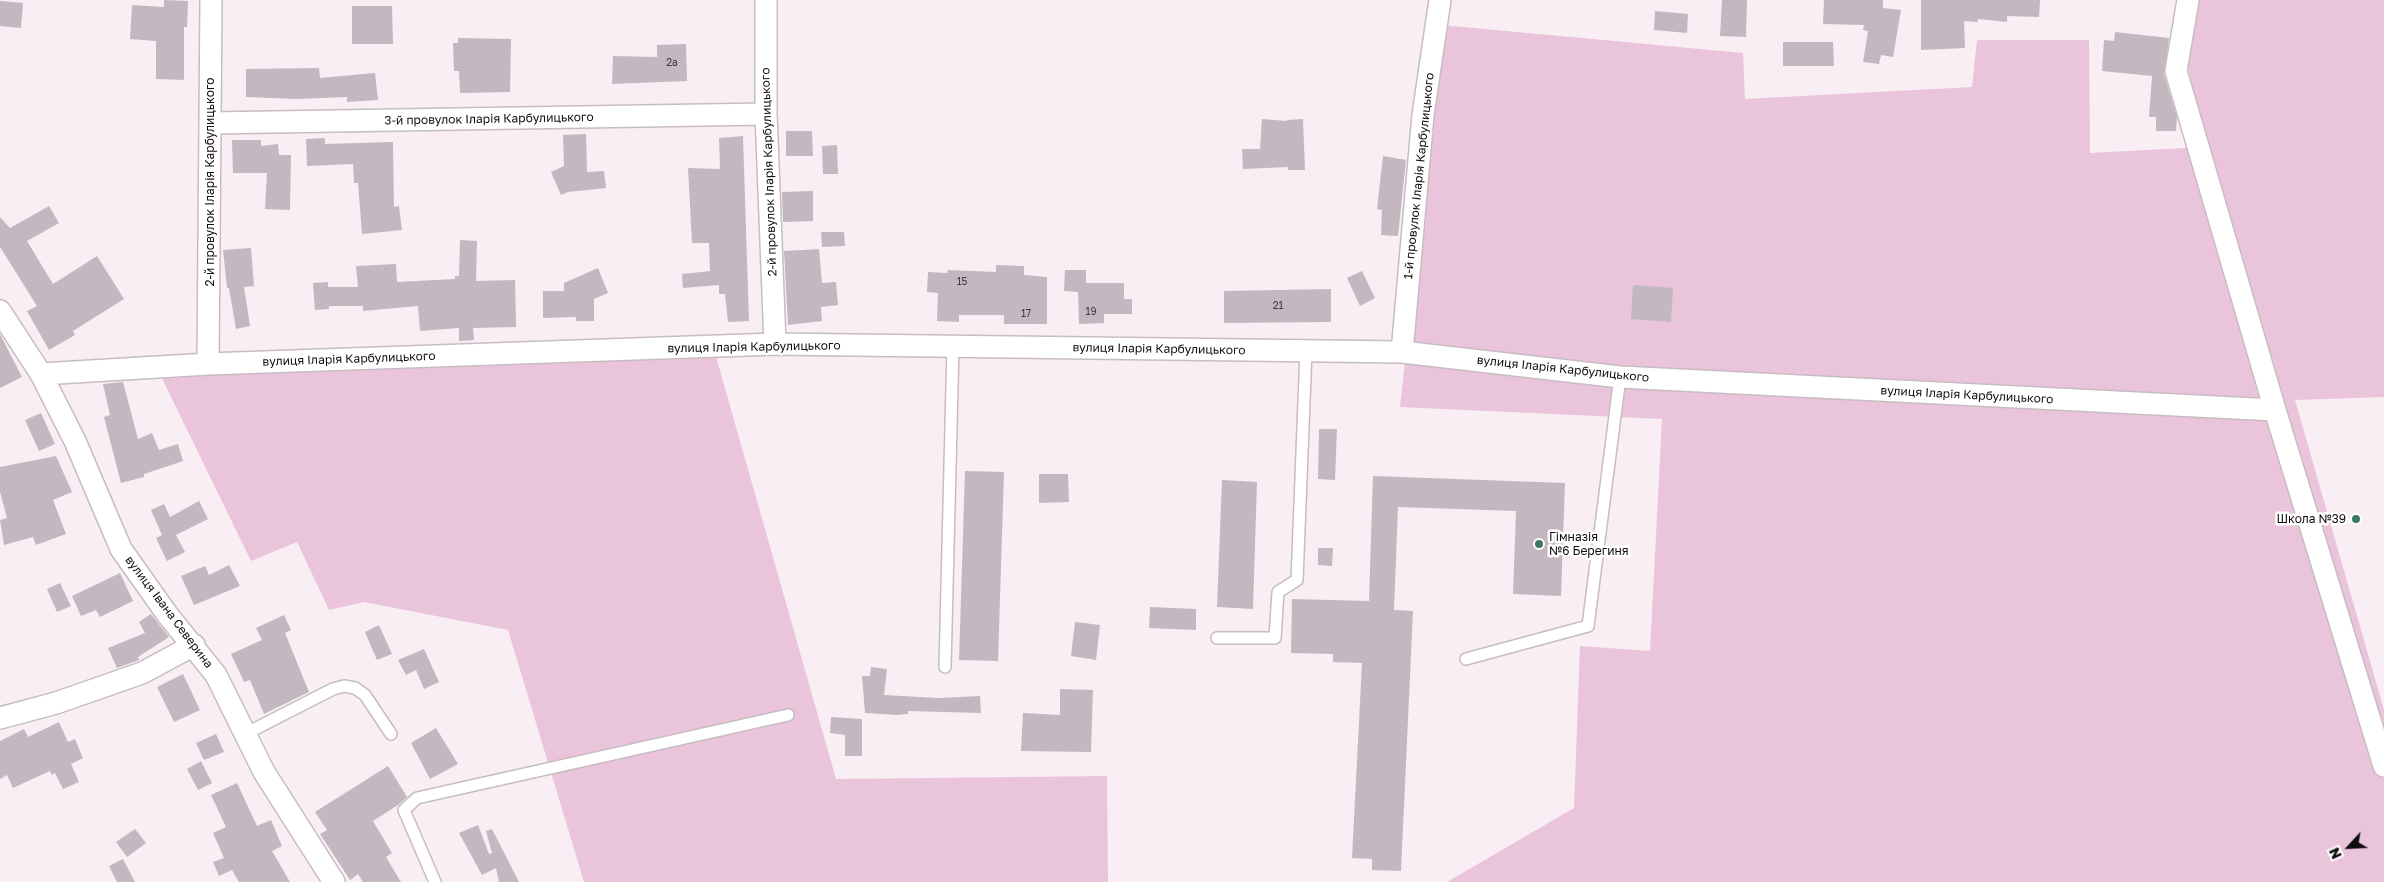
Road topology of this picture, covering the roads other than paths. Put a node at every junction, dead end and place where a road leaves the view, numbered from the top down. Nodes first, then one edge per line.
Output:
1 (211, 0) edge
2 (766, 0) edge
3 (1440, 0) edge
4 (2188, 0) edge
5 (766, 114) junction
6 (211, 124) junction
7 (0, 311) edge
8 (775, 344) junction
9 (953, 346) junction
10 (1306, 351) junction
11 (1402, 352) junction
12 (208, 364) junction
13 (41, 374) junction
14 (1620, 377) junction
15 (2275, 410) junction
16 (1216, 638) dead end
17 (194, 645) junction
18 (1466, 659) dead end
19 (945, 667) dead end
20 (788, 715) dead end
21 (0, 718) edge
22 (247, 733) junction
23 (391, 734) dead end
24 (2384, 766) edge
25 (334, 882) edge
26 (435, 882) edge

1 - 6 street, 2-й провулок Іларія Карбулицького
2 - 5 street, 2-й провулок Іларія Карбулицького
3 - 11 street, 1-й провулок Іларія Карбулицького
4 - 15 street
5 - 6 street, 3-й провулок Іларія Карбулицького
5 - 8 street, 2-й провулок Іларія Карбулицького
6 - 12 street, 2-й провулок Іларія Карбулицького
7 - 13 street, вулиця Івана Северина
8 - 9 street, вулиця Іларія Карбулицького
8 - 12 street, вулиця Іларія Карбулицького
9 - 10 street, вулиця Іларія Карбулицького
9 - 19 lane
10 - 11 street, вулиця Іларія Карбулицького
10 - 16 lane
11 - 14 street, вулиця Іларія Карбулицького
12 - 13 street, вулиця Іларія Карбулицького
13 - 17 street, вулиця Івана Северина
14 - 15 street, вулиця Іларія Карбулицького
14 - 18 lane
15 - 24 street
17 - 21 street
17 - 22 street, вулиця Івана Северина
20 - 26 lane
22 - 23 lane
22 - 25 street, вулиця Івана Северина

